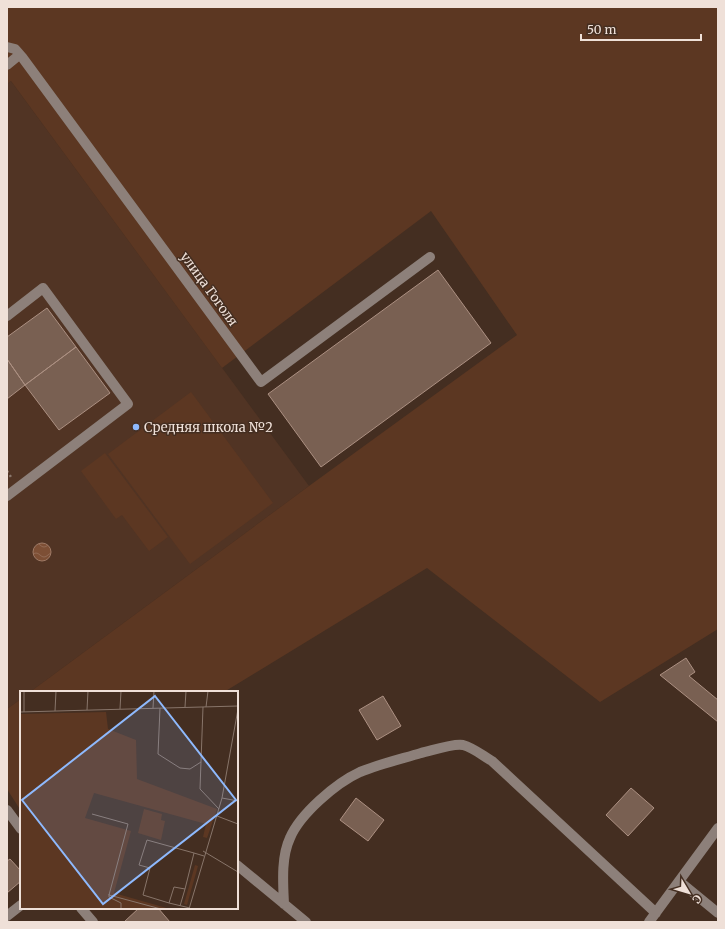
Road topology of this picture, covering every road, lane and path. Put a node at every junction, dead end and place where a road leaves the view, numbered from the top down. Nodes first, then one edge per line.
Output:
1 (7, 47) edge
2 (22, 57) junction
3 (7, 65) edge
4 (430, 257) dead end
5 (7, 316) edge
6 (7, 496) edge
7 (7, 810) edge
8 (20, 827) edge
9 (718, 828) edge
10 (238, 866) edge
11 (679, 881) junction
12 (284, 904) junction
13 (20, 906) edge
14 (82, 909) edge
15 (656, 912) junction
16 (718, 913) edge
17 (7, 916) edge
18 (93, 922) edge
19 (306, 922) edge
20 (649, 922) edge

1 - 2 street
2 - 3 street
2 - 4 street, улица Гоголя
5 - 6 street
7 - 8 street
9 - 11 street
10 - 12 street
11 - 15 street
11 - 16 street
12 - 15 street
12 - 19 street
13 - 17 street
14 - 18 street
15 - 20 street

